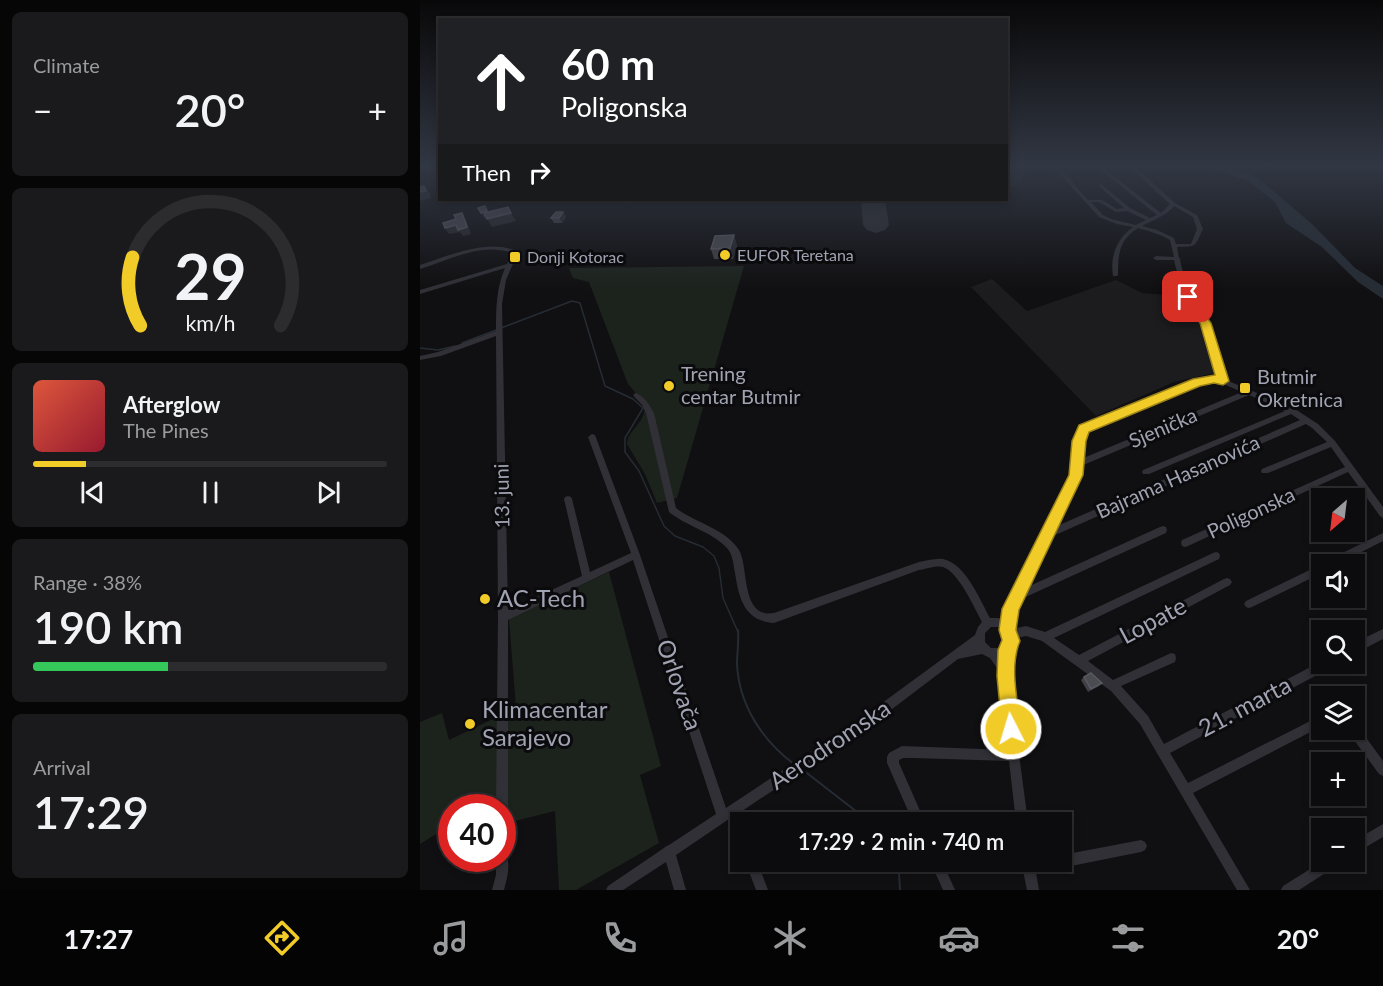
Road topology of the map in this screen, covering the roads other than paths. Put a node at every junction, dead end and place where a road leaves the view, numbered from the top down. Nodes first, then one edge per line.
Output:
1 (1094, 208) edge
2 (1110, 208) edge
3 (1151, 208) edge
4 (1169, 208) edge
5 (1179, 208) edge
6 (1128, 209) joint
7 (1161, 215) junction
8 (1150, 220) junction
9 (1138, 226) junction
10 (1175, 246) junction
11 (1156, 258) dead end
12 (1178, 259) junction
13 (510, 265) junction
14 (420, 267) edge
15 (1115, 275) dead end
16 (420, 292) edge
17 (500, 329) junction
18 (420, 358) edge
19 (1223, 381) junction
20 (1249, 392) junction
21 (636, 395) dead end
22 (1292, 411) junction
23 (1307, 420) junction
24 (592, 437) dead end
25 (1332, 443) junction
26 (1077, 464) junction
27 (1349, 468) junction
28 (1265, 471) dead end
29 (1146, 472) dead end
30 (568, 499) dead end
31 (1383, 514) edge
32 (1163, 530) dead end
33 (1050, 533) junction
34 (1383, 537) edge
35 (1185, 543) dead end
36 (1349, 554) edge
37 (636, 555) junction
38 (1216, 556) dead end
39 (1311, 573) edge
40 (587, 577) junction
41 (1227, 582) dead end
42 (1015, 597) junction
43 (1249, 604) dead end
44 (1010, 609) junction
45 (503, 617) junction
46 (993, 623) junction
47 (1009, 633) junction
48 (1383, 634) edge
49 (1045, 637) junction
50 (978, 638) junction
51 (1365, 643) edge
52 (1006, 650) junction
53 (988, 652) junction
54 (958, 656) junction
55 (1171, 658) dead end
56 (1080, 660) junction
57 (1311, 672) edge
58 (1006, 676) junction
59 (1113, 685) junction
60 (1311, 726) edge
61 (1361, 740) edge
62 (1163, 751) junction
63 (1014, 756) junction
64 (1383, 770) edge
65 (1185, 791) junction
66 (502, 794) edge
67 (915, 812) edge
68 (1021, 812) edge
69 (728, 813) junction
70 (730, 816) edge
71 (1383, 830) edge
72 (1365, 841) edge
73 (1141, 846) dead end
74 (669, 851) junction
75 (1072, 857) edge
76 (502, 872) edge
77 (755, 872) edge
78 (941, 872) edge
79 (1029, 872) edge
80 (1316, 872) edge
81 (498, 890) edge
82 (612, 890) edge
83 (680, 890) edge
84 (762, 890) edge
85 (949, 890) edge
86 (1033, 890) edge
87 (1244, 890) edge
88 (1287, 890) edge

1 - 9 street
2 - 6 street
3 - 7 street
4 - 7 street
5 - 10 street
6 - 8 street
7 - 8 street
8 - 9 street
9 - 10 street
9 - 15 street
10 - 12 street
11 - 12 street
12 - 19 street
13 - 14 street
13 - 16 street
13 - 17 street, 13. juni
17 - 18 street
17 - 45 street, 13. juni
19 - 20 street
19 - 26 street
20 - 22 street
20 - 26 street, Sjenička
21 - 46 street
22 - 23 street
22 - 29 street
23 - 25 street
23 - 33 street, Bajrama Hasanovića
24 - 37 street, Orlovača
25 - 27 street
25 - 28 street
26 - 33 street
27 - 31 street
27 - 35 street, Poligonska
30 - 40 street
32 - 42 street
33 - 42 street
34 - 36 street
37 - 40 street
37 - 69 street, Orlovača
38 - 49 street
39 - 43 street
40 - 45 street
41 - 56 street, Lopate
42 - 44 street
44 - 46 street
44 - 47 street
45 - 66 street, 13. juni
46 - 47 street
46 - 50 street
47 - 49 street
47 - 52 street
48 - 51 street
49 - 56 street
50 - 53 street
50 - 54 street, Aerodromska
52 - 53 street
52 - 58 street
53 - 54 street, Aerodromska
53 - 58 street
54 - 69 street, Aerodromska
55 - 59 street
56 - 59 street
57 - 62 street, 21. marta
58 - 63 street
59 - 62 street
60 - 65 street
61 - 64 street
62 - 65 street
63 - 67 street
63 - 68 street
65 - 87 street
69 - 70 street, Orlovača
69 - 74 street, Aerodromska
71 - 72 street
73 - 75 street
74 - 82 street, Aerodromska
74 - 83 street
76 - 81 street
77 - 84 street
78 - 85 street
79 - 86 street
80 - 88 street

